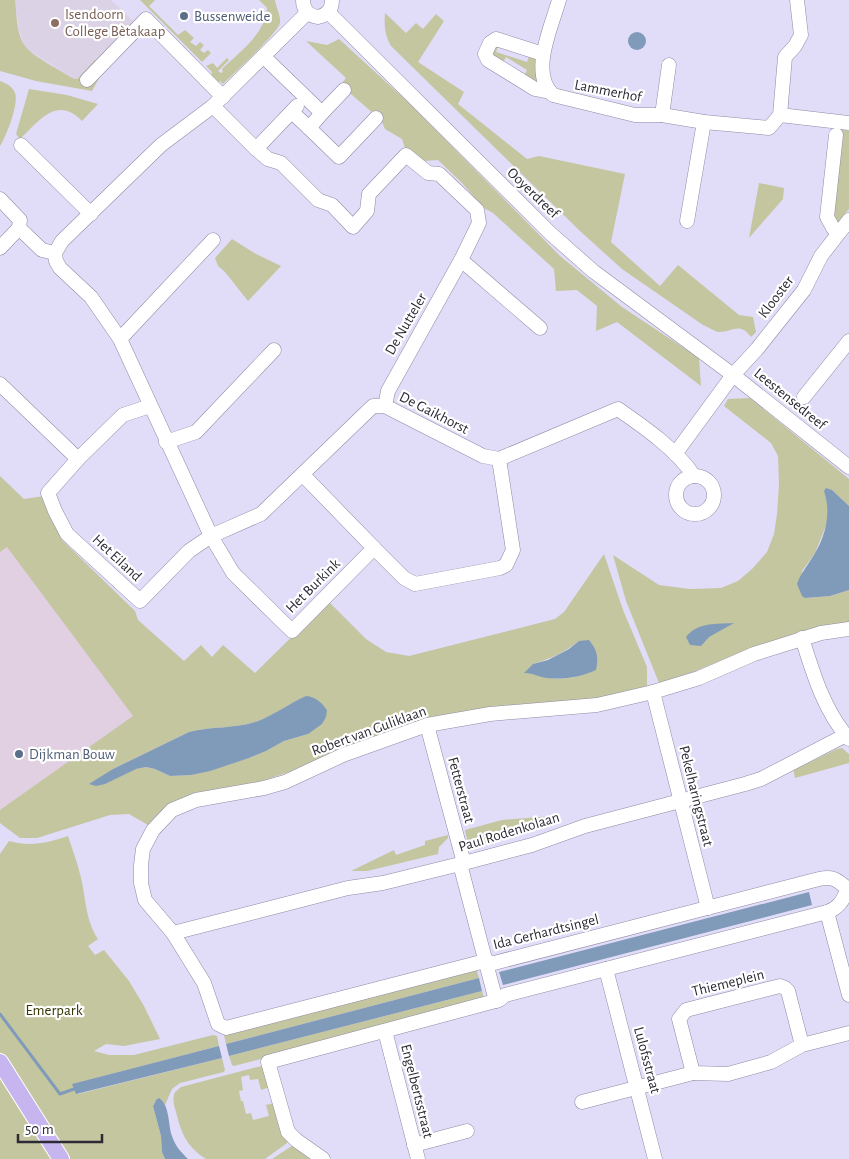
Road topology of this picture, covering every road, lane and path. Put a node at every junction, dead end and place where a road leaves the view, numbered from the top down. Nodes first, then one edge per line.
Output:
1 (559, 0) edge
2 (797, 0) edge
3 (305, 6) edge
4 (330, 6) edge
5 (543, 54) junction
6 (263, 56) junction
7 (669, 65) dead end
8 (87, 80) dead end
9 (344, 90) dead end
10 (550, 92) junction
11 (306, 97) junction
12 (218, 101) junction
13 (292, 112) junction
14 (322, 113) junction
15 (662, 115) junction
16 (780, 115) junction
17 (376, 118) dead end
18 (704, 122) junction
19 (849, 123) edge
20 (308, 128) junction
21 (836, 135) dead end
22 (21, 145) dead end
23 (256, 150) junction
24 (0, 199) edge
25 (91, 214) junction
26 (849, 220) edge
27 (687, 221) dead end
28 (19, 228) junction
29 (838, 233) junction
30 (213, 240) dead end
31 (0, 248) edge
32 (54, 254) junction
33 (461, 260) junction
34 (540, 328) dead end
35 (120, 339) junction
36 (849, 341) edge
37 (274, 350) dead end
38 (733, 375) junction
39 (0, 384) edge
40 (804, 397) dead end
41 (150, 406) junction
42 (385, 406) junction
43 (166, 442) junction
44 (676, 454) junction
45 (78, 459) junction
46 (499, 459) junction
47 (849, 468) edge
48 (302, 475) junction
49 (694, 476) dead end
50 (211, 536) junction
51 (374, 548) junction
52 (849, 629) edge
53 (802, 638) junction
54 (653, 692) junction
55 (427, 725) junction
56 (847, 737) edge
57 (681, 801) junction
58 (462, 863) junction
59 (848, 889) edge
60 (708, 908) junction
61 (827, 912) junction
62 (173, 933) junction
63 (487, 967) junction
64 (606, 969) junction
65 (849, 995) edge
66 (495, 996) junction
67 (220, 1027) joint
68 (385, 1031) junction
69 (849, 1033) edge
70 (802, 1045) junction
71 (0, 1062) edge
72 (693, 1073) junction
73 (637, 1087) junction
74 (582, 1102) dead end
75 (467, 1132) dead end
76 (416, 1152) edge
77 (61, 1159) edge
78 (323, 1159) edge
79 (656, 1159) edge

1 - 5 street
2 - 16 street
3 - 4 street
3 - 6 street
4 - 38 street, Ooyerdreef
5 - 10 street
5 - 10 street, Lammerhof
6 - 11 street
6 - 12 street
7 - 15 street, Lammerhof
8 - 12 street
9 - 14 street
10 - 15 street, Lammerhof
11 - 13 street
11 - 14 street
12 - 23 street, De Nutteler
12 - 25 street
13 - 20 street
13 - 23 street
14 - 20 street
15 - 18 street, Lammerhof
16 - 18 street, Lammerhof
16 - 19 street
17 - 20 street
18 - 27 street
21 - 29 street
22 - 25 street
23 - 33 street, De Nutteler
24 - 28 street
25 - 32 street
26 - 29 street, Klooster
28 - 31 street
28 - 32 street
29 - 38 street, Klooster
30 - 35 street
32 - 35 street
33 - 34 street
33 - 42 street, De Nutteler
35 - 41 street
36 - 40 street
37 - 43 street
38 - 44 street
38 - 47 street, Leestensedreef
39 - 45 street
41 - 43 street
41 - 45 street, Het Eiland
42 - 46 street, De Gaikhorst
42 - 48 street, De Gaikhorst
43 - 50 street
44 - 46 street
44 - 49 street
45 - 50 street, Het Eiland
46 - 51 street
48 - 50 street, De Gaikhorst
48 - 51 street
50 - 51 street, Het Burkink
52 - 53 street, Robert van Guliklaan
53 - 54 street, Robert van Guliklaan
53 - 56 street
54 - 55 street, Robert van Guliklaan
54 - 57 street, Pekelharingstraat
55 - 58 street, Fetterstraat
55 - 62 street, Robert van Guliklaan
56 - 57 street, Paul Rodenkolaan
57 - 58 street, Paul Rodenkolaan
57 - 60 street, Pekelharingstraat
58 - 62 street, Paul Rodenkolaan
58 - 63 street, Fetterstraat
59 - 60 street, Ida Gerhardtsingel
59 - 61 street, Ida Gerhardtsingel
60 - 63 street, Ida Gerhardtsingel
61 - 64 street, Ida Gerhardtsingel
61 - 65 street
62 - 67 street, Robert van Guliklaan
63 - 66 street, Fetterstraat
63 - 67 street, Ida Gerhardtsingel
64 - 66 street, Ida Gerhardtsingel
64 - 73 street, Lulofsstraat
66 - 68 street, Ida Gerhardtsingel
68 - 76 street, Engelbertsstraat
68 - 78 street, Ida Gerhardtsingel
69 - 70 street
70 - 72 street
70 - 72 street, Thiemeplein
71 - 77 main road
72 - 73 street
73 - 74 street
73 - 79 street, Lulofsstraat
75 - 76 street

